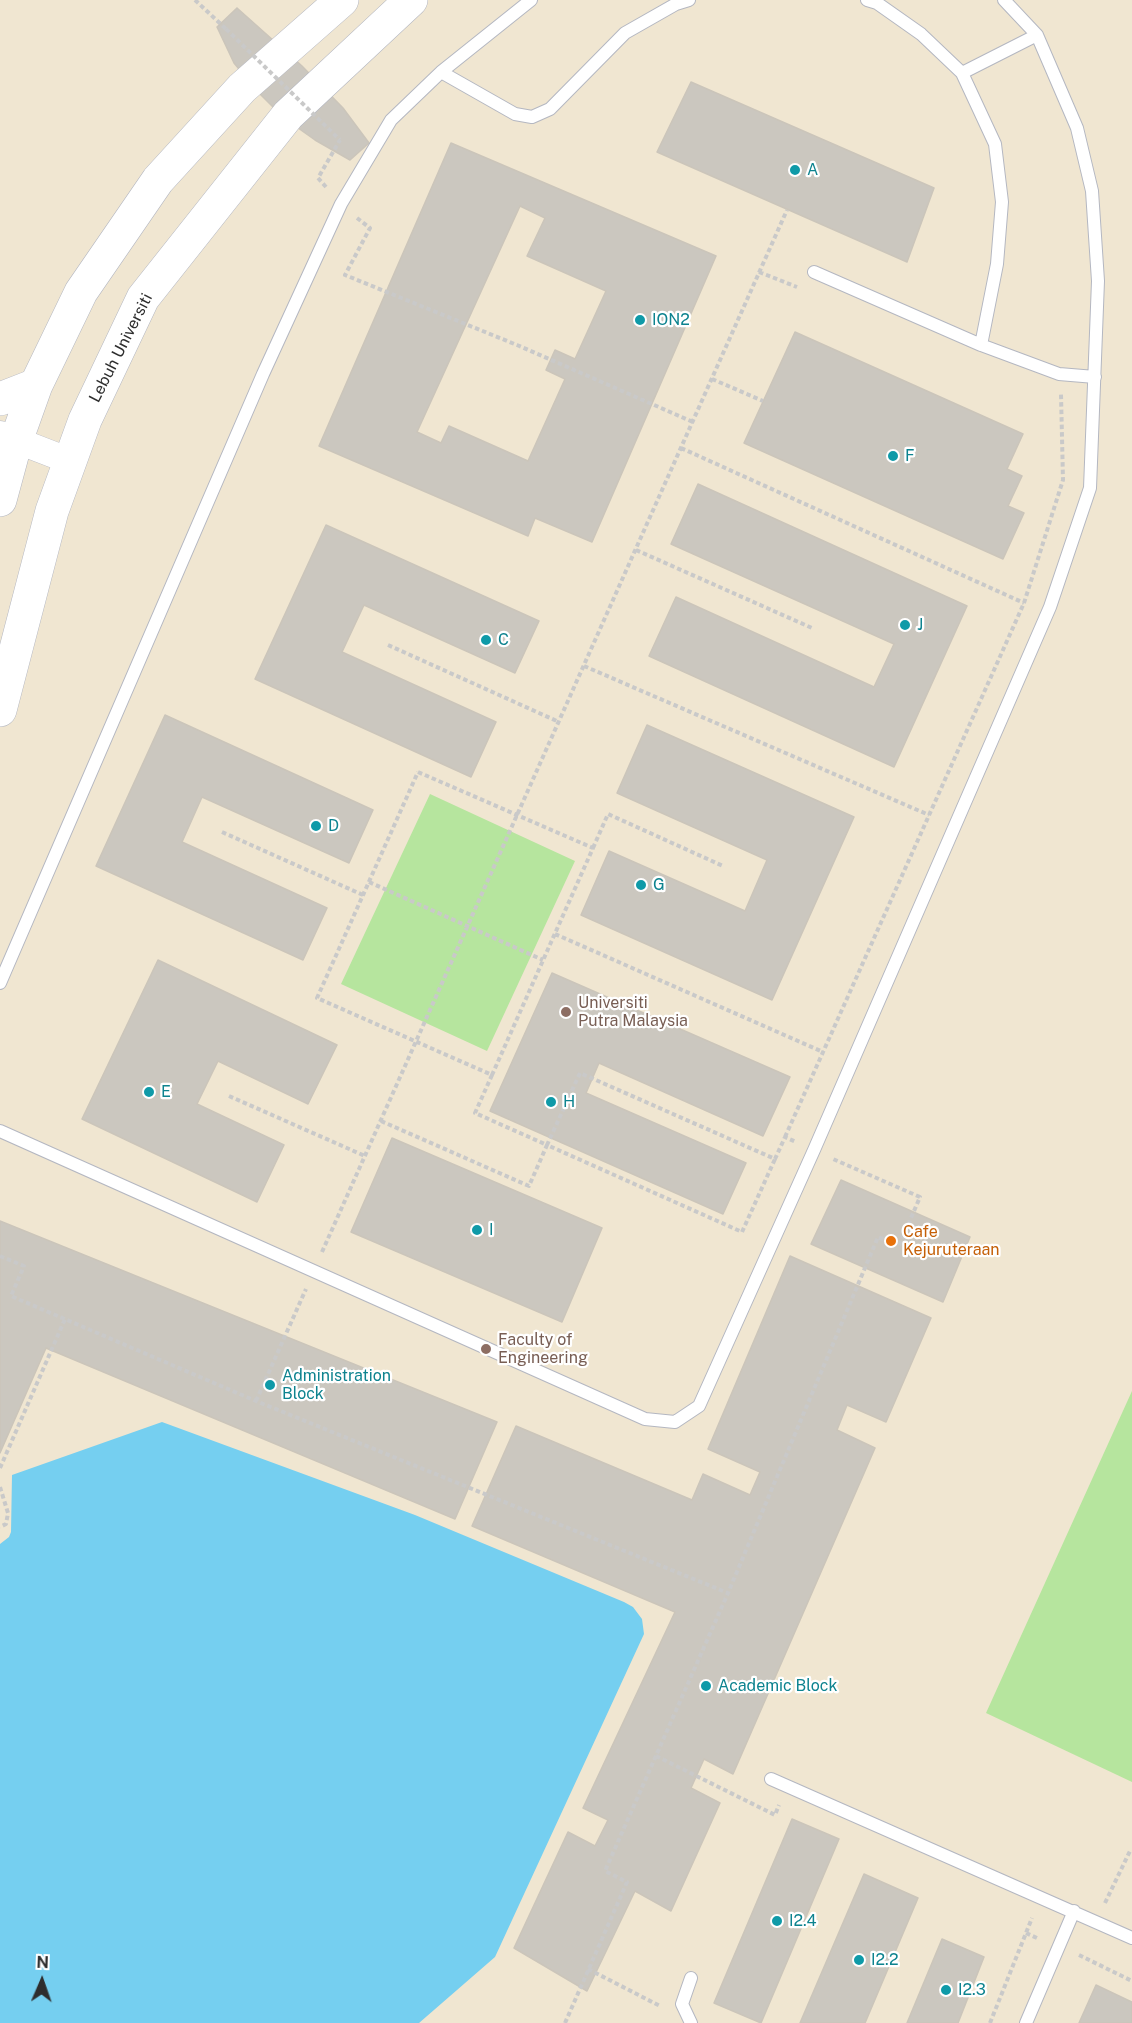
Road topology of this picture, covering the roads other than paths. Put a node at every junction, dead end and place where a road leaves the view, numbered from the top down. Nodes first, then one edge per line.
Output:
1 (342, 0) edge
2 (411, 0) edge
3 (531, 0) edge
4 (689, 0) edge
5 (867, 0) edge
6 (1004, 0) edge
7 (1037, 35) junction
8 (441, 72) junction
9 (962, 73) junction
10 (814, 273) dead end
11 (981, 345) junction
12 (1095, 377) junction
13 (36, 385) junction
14 (0, 399) edge
15 (8, 437) edge
16 (70, 461) junction
17 (1, 493) edge
18 (0, 710) edge
19 (0, 983) edge
20 (0, 1131) edge
21 (771, 1779) dead end
22 (1074, 1911) junction
23 (1132, 1938) edge
24 (692, 1978) dead end
25 (691, 2023) edge
26 (1026, 2023) edge

1 - 13 street
2 - 16 street, Lebuh Universiti
3 - 8 lane
4 - 8 lane
5 - 9 lane
6 - 7 lane
7 - 9 lane
7 - 12 lane
8 - 19 lane
9 - 11 lane
10 - 11 lane
11 - 12 lane
12 - 20 lane
13 - 14 street
13 - 15 street
15 - 16 street
15 - 17 street
16 - 18 street, Lebuh Universiti
21 - 22 lane
22 - 23 lane
22 - 26 lane
24 - 25 lane

